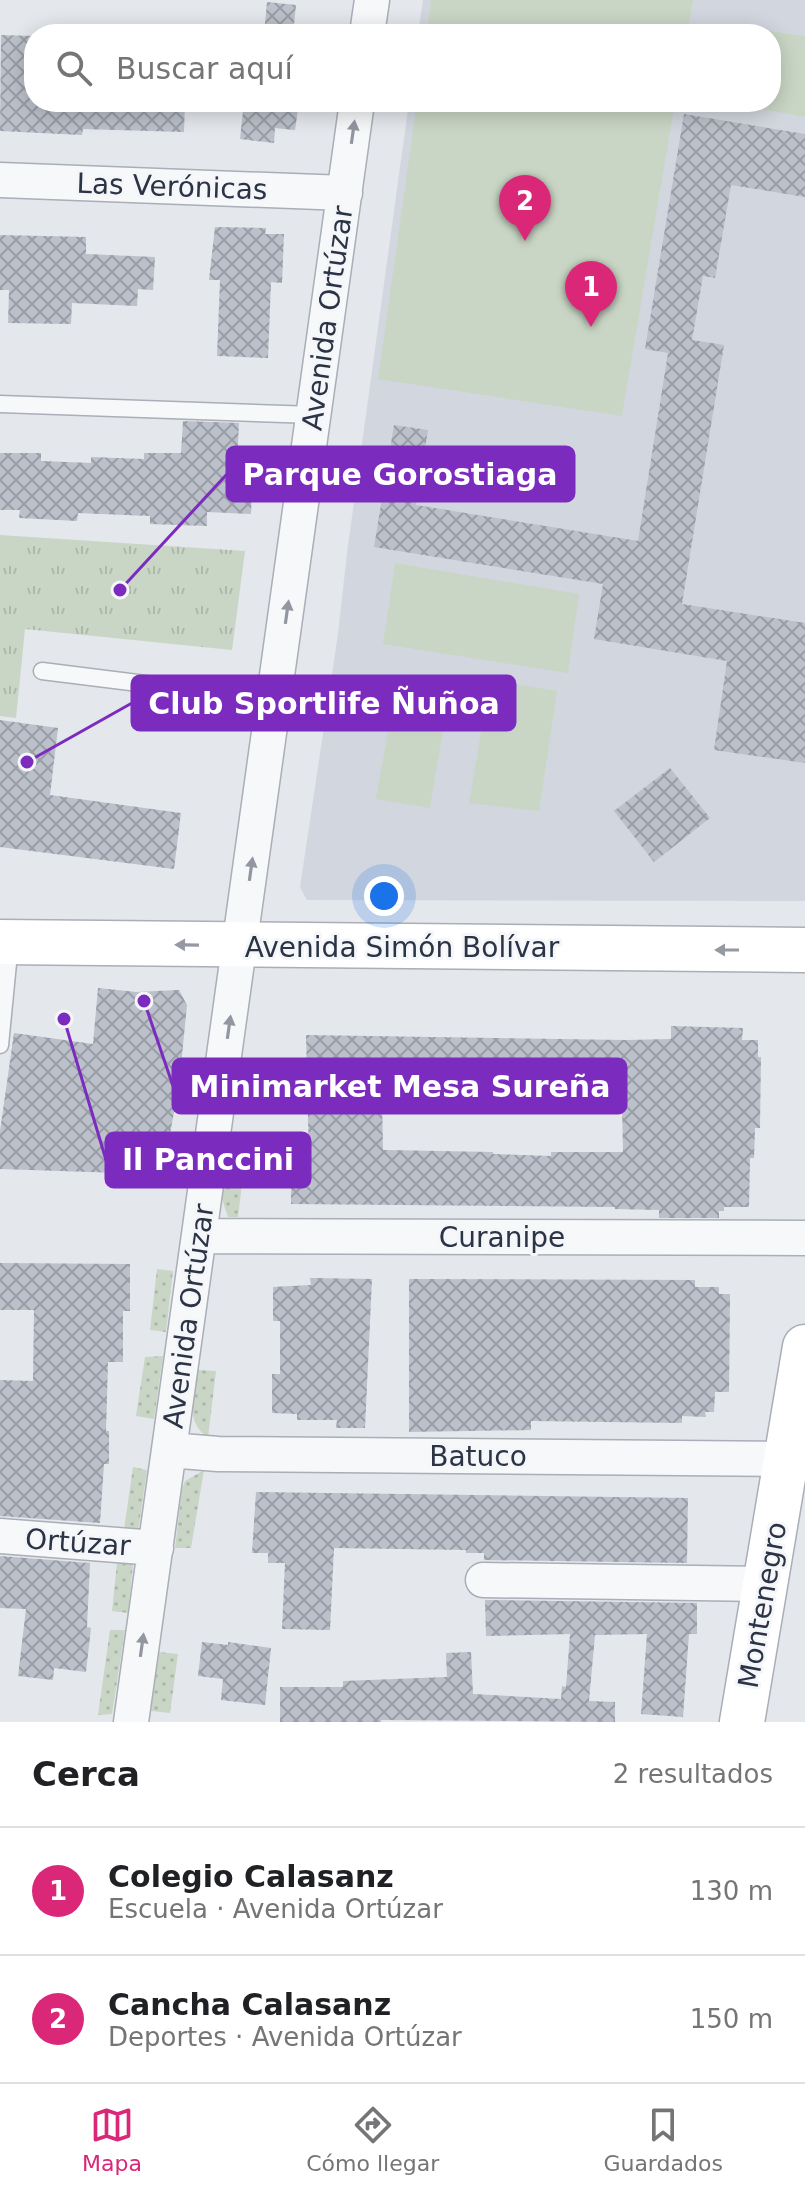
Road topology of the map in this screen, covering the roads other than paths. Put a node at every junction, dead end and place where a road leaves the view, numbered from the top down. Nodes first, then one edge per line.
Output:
1 (372, 0) edge
2 (368, 24) edge
3 (356, 112) edge
4 (0, 180) edge
5 (345, 193) junction
6 (0, 404) edge
7 (314, 415) junction
8 (42, 671) dead end
9 (274, 700) junction
10 (5, 942) edge
11 (240, 946) junction
12 (805, 950) edge
13 (0, 1045) edge
14 (199, 1236) junction
15 (805, 1238) edge
16 (805, 1347) edge
17 (169, 1450) junction
18 (787, 1459) junction
19 (0, 1536) edge
20 (156, 1548) junction
21 (483, 1580) dead end
22 (766, 1584) junction
23 (131, 1722) edge
24 (742, 1722) edge

1 - 2 street
5 -> 3 street, Avenida Ortúzar
4 - 5 street, Las Verónicas
5 - 7 street, Avenida Ortúzar
6 - 7 lane
9 -> 7 street, Avenida Ortúzar
8 - 9 lane
11 -> 9 street, Avenida Ortúzar
11 -> 10 street, Avenida Simón Bolívar
10 - 13 lane
12 -> 11 street, Avenida Simón Bolívar
14 -> 11 street, Avenida Ortúzar
14 - 15 street, Curanipe
14 - 17 street, Avenida Ortúzar
16 - 18 street, Montenegro
17 - 18 street, Batuco
17 - 20 street, Avenida Ortúzar
18 - 22 street, Montenegro
19 - 20 street, Ortúzar
23 -> 20 street, Avenida Ortúzar
21 - 22 street
22 - 24 street, Montenegro

